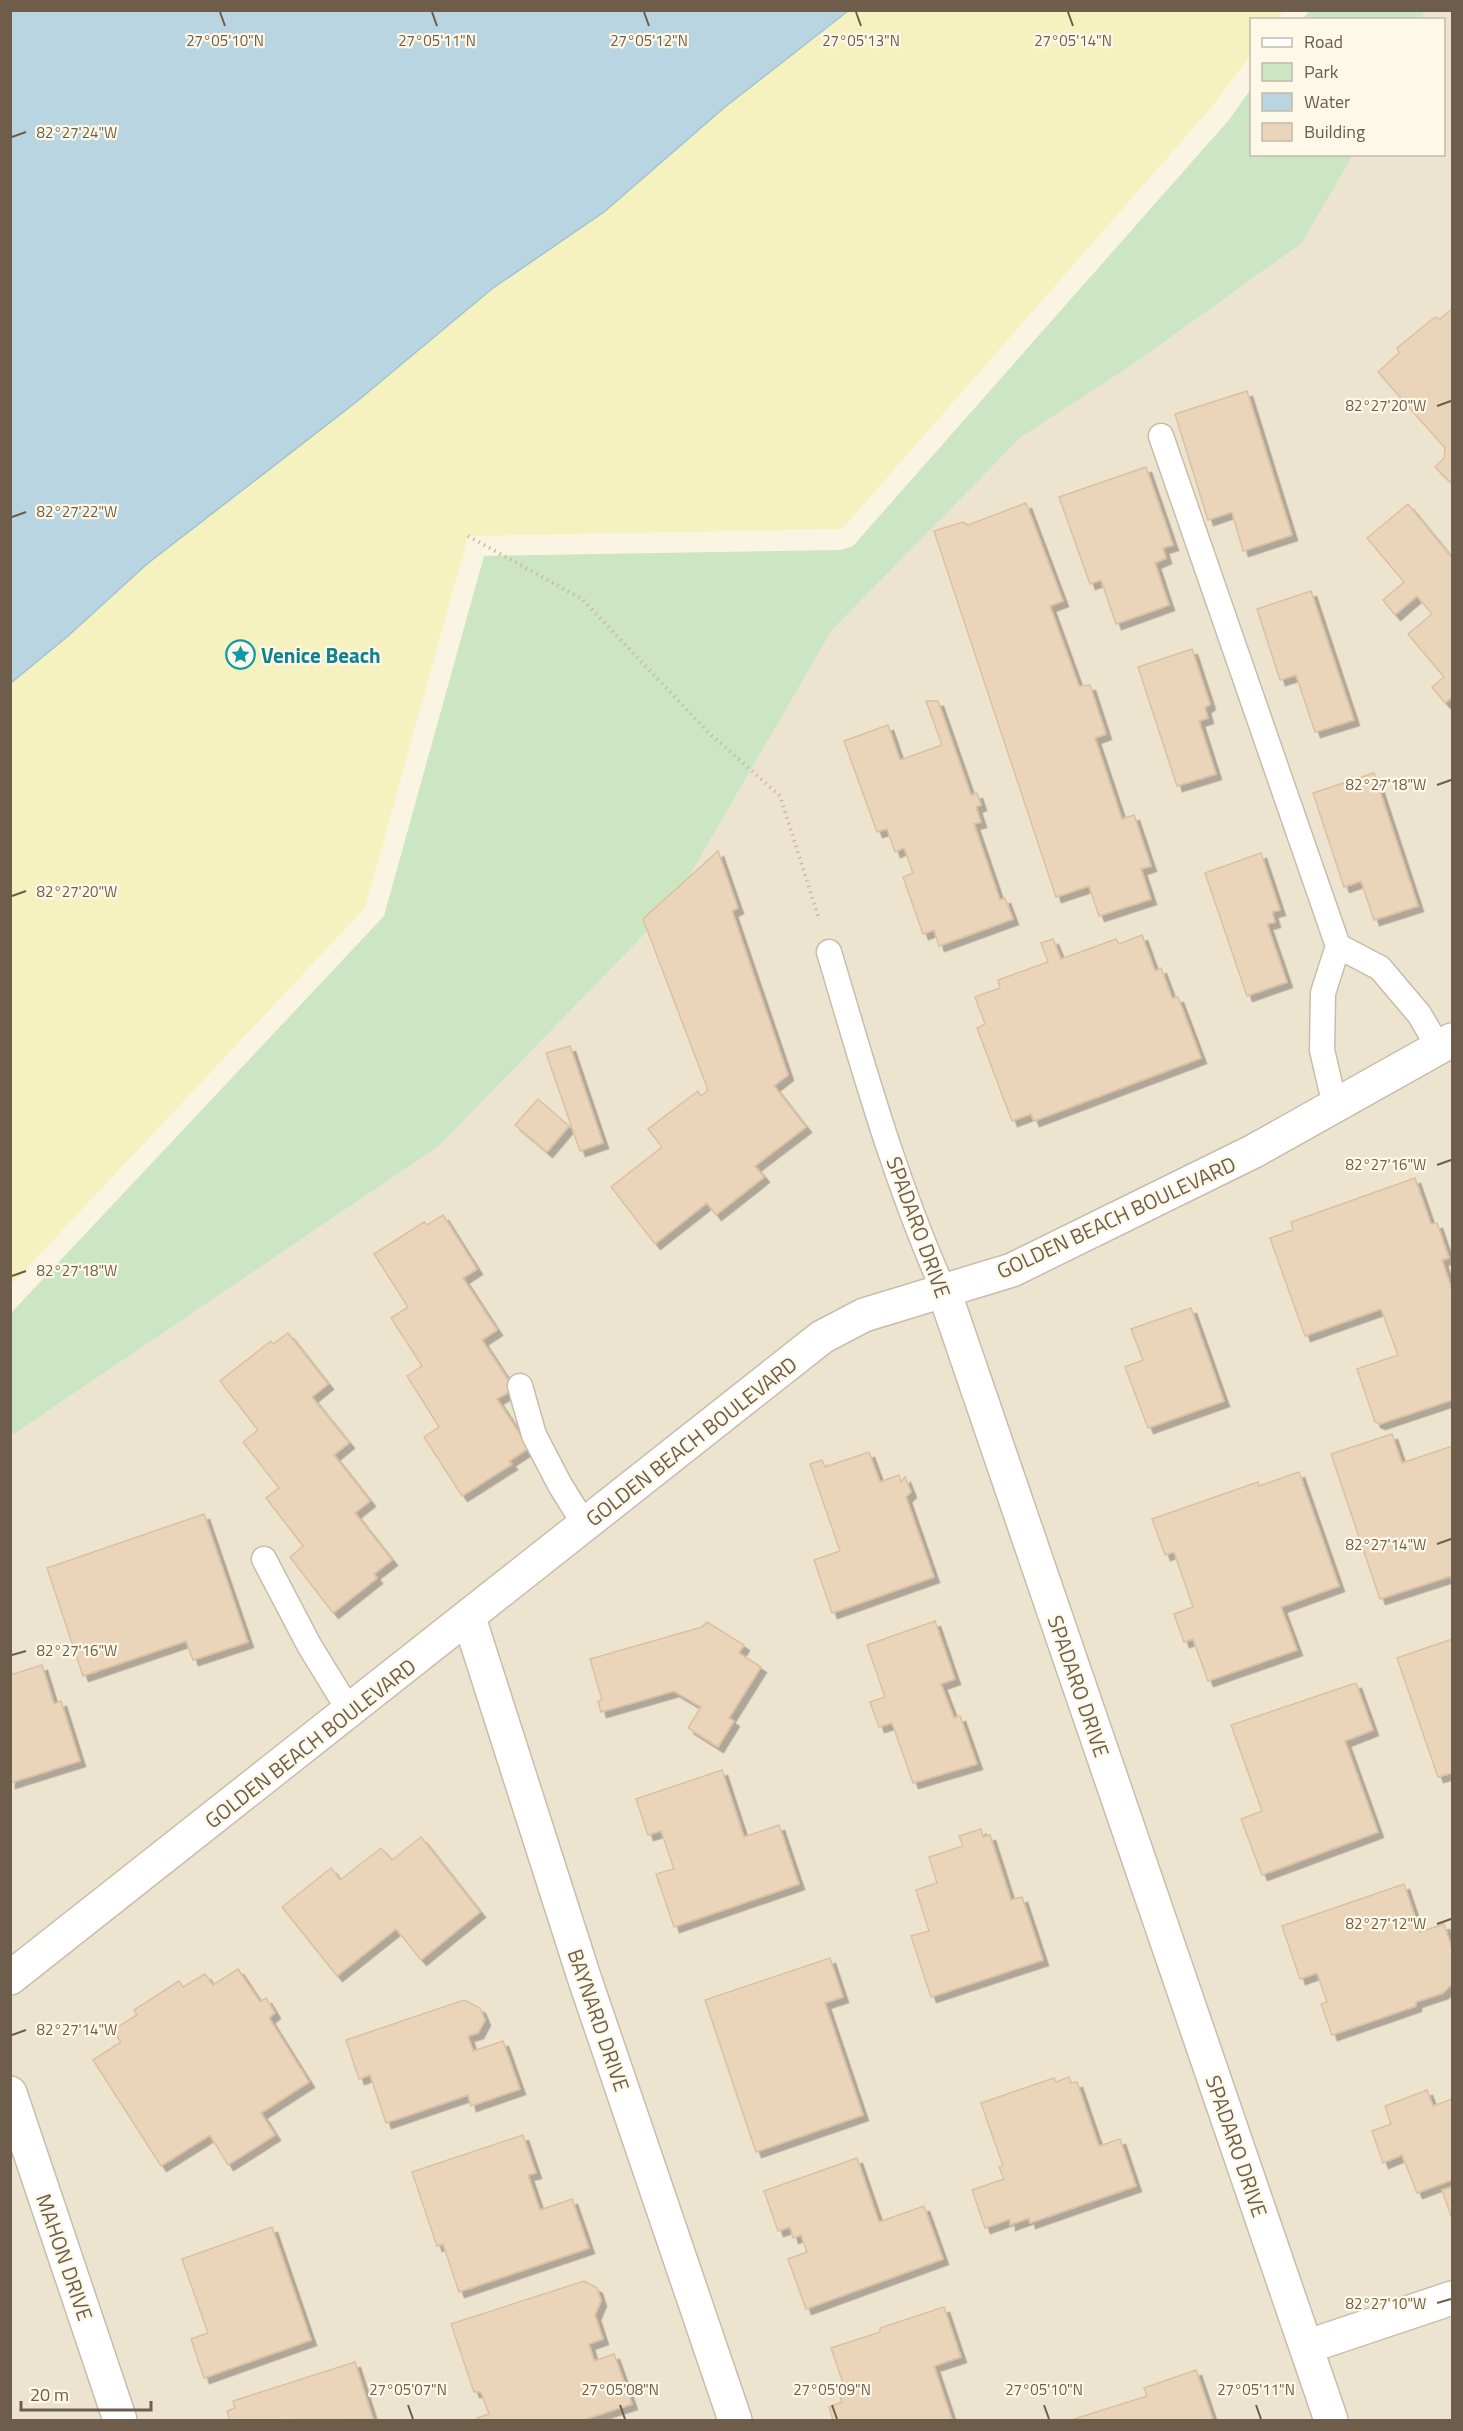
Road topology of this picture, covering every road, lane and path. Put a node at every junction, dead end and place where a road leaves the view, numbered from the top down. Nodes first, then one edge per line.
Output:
1 (1161, 436) dead end
2 (468, 536) dead end
3 (1338, 946) junction
4 (829, 951) joint
5 (1446, 1044) edge
6 (1335, 1106) junction
7 (944, 1291) junction
8 (520, 1386) dead end
9 (585, 1525) junction
10 (264, 1559) dead end
11 (469, 1618) junction
12 (350, 1712) junction
13 (10, 1977) edge
14 (10, 2093) edge
15 (1452, 2298) edge
16 (1306, 2347) junction
17 (120, 2421) edge
18 (735, 2421) edge
19 (1331, 2421) edge

1 - 3 lane
2 - 4 path
3 - 5 lane
3 - 6 lane
4 - 7 lane, SPADARO DRIVE
5 - 6 street, GOLDEN BEACH BOULEVARD
6 - 7 street, GOLDEN BEACH BOULEVARD
7 - 9 street, GOLDEN BEACH BOULEVARD
7 - 16 street, SPADARO DRIVE
8 - 9 lane
9 - 11 street, GOLDEN BEACH BOULEVARD
10 - 12 lane
11 - 12 street, GOLDEN BEACH BOULEVARD
11 - 18 street, BAYNARD DRIVE
12 - 13 street, GOLDEN BEACH BOULEVARD
14 - 17 street, MAHON DRIVE
15 - 16 street
16 - 19 street, SPADARO DRIVE

